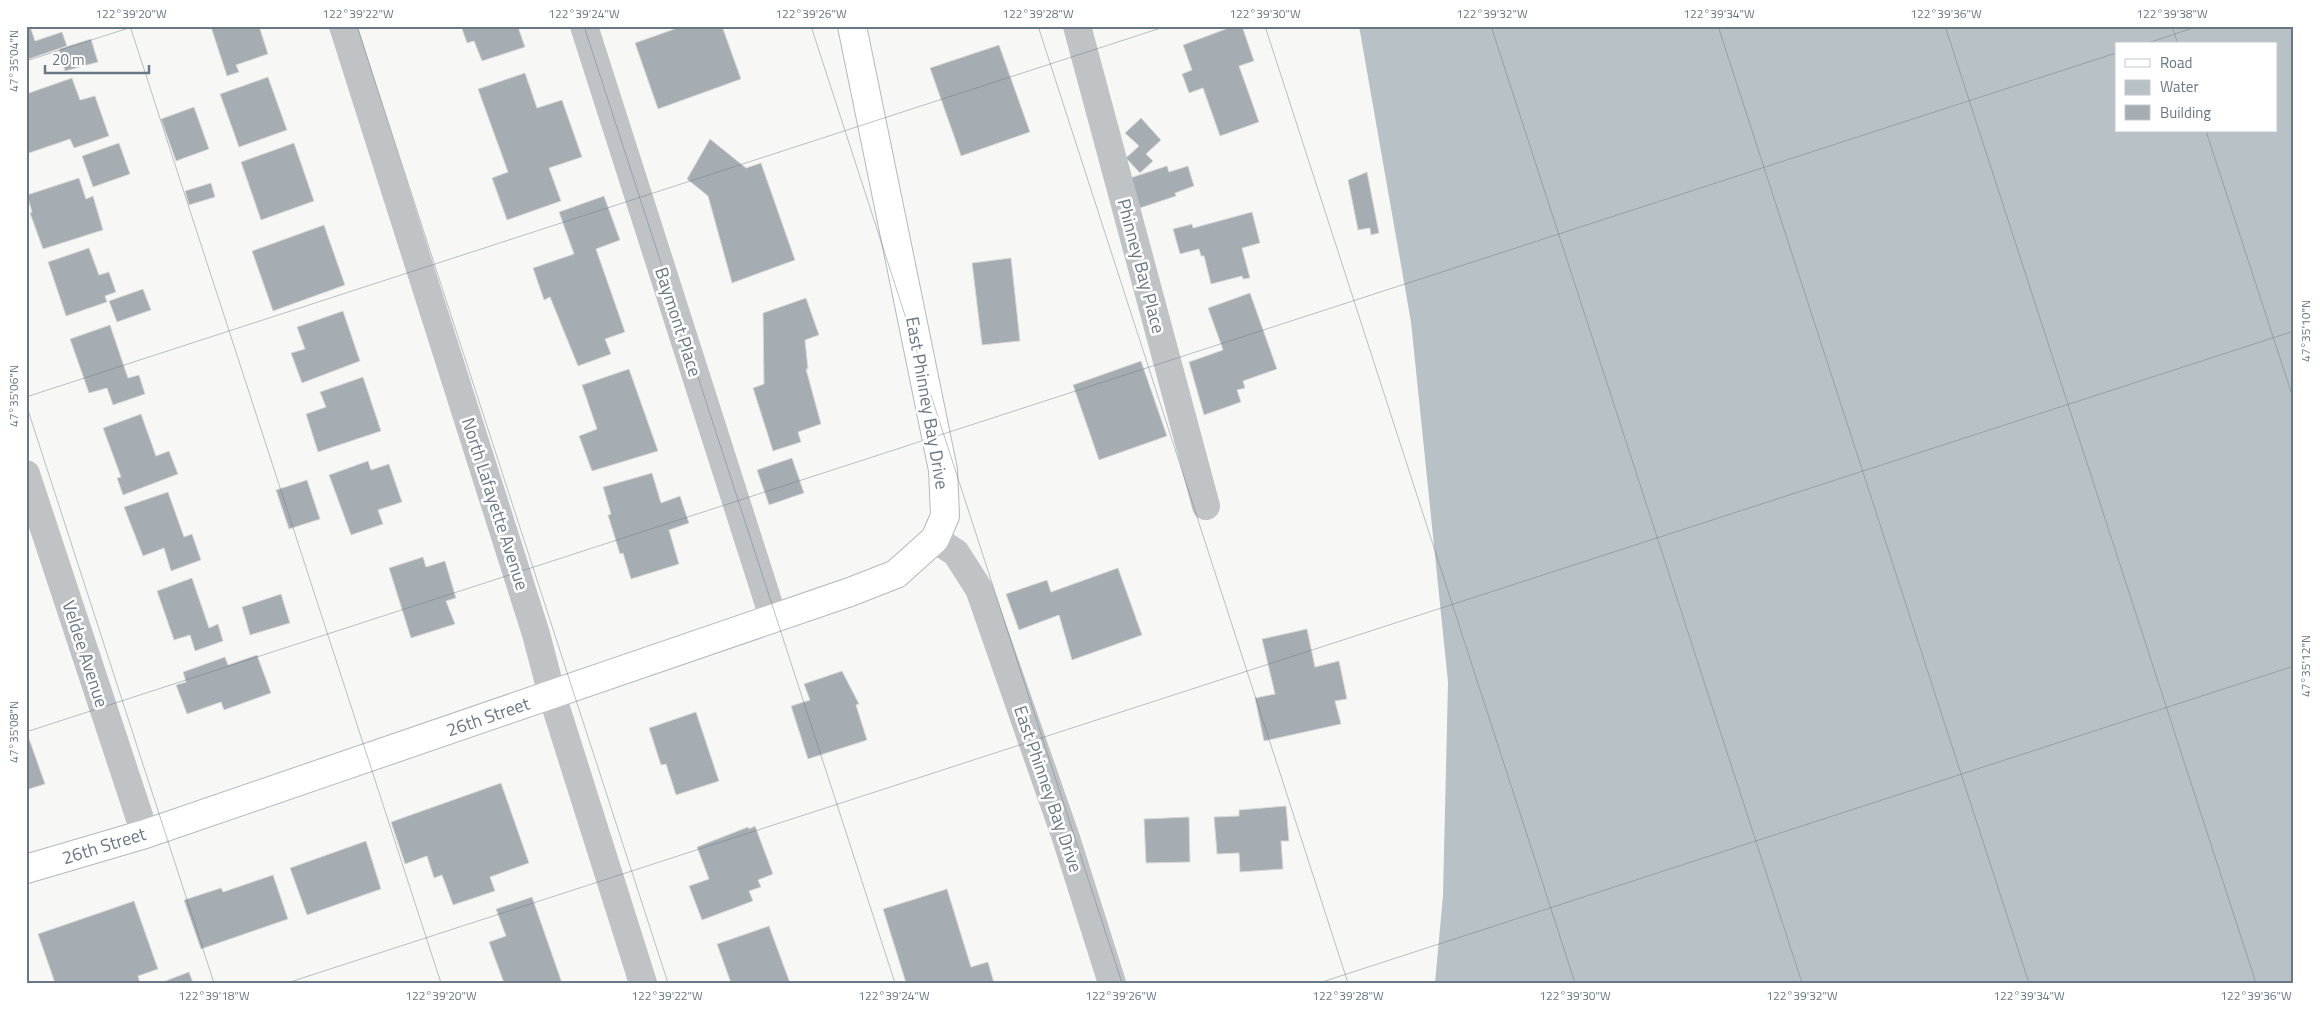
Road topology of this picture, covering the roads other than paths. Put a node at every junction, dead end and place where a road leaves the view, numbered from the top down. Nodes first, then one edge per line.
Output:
1 (343, 26) edge
2 (584, 26) edge
3 (852, 26) edge
4 (1076, 26) edge
5 (26, 474) edge
6 (1206, 506) dead end
7 (935, 538) junction
8 (773, 617) junction
9 (552, 695) junction
10 (145, 834) junction
11 (26, 868) edge
12 (642, 983) edge
13 (1112, 983) edge

1 - 9 street, North Lafayette Avenue
2 - 8 street, Baymont Place
3 - 7 street, East Phinney Bay Drive
4 - 6 street, Phinney Bay Place
5 - 10 street, Veldee Avenue
7 - 8 street, 26th Street
7 - 13 street, East Phinney Bay Drive
8 - 9 street, 26th Street
9 - 10 street, 26th Street
9 - 12 street, North Lafayette Avenue
10 - 11 street, 26th Street

